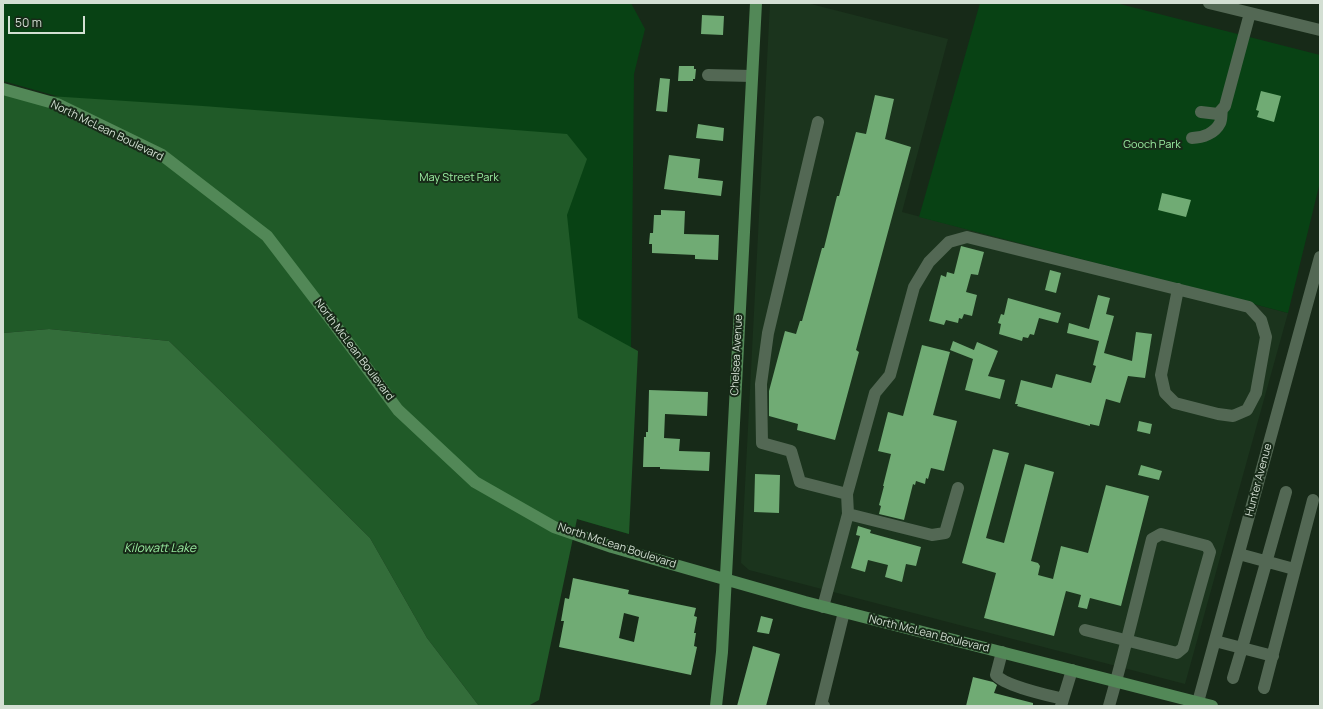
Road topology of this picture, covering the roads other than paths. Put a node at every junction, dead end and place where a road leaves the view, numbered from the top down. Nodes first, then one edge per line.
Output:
1 (756, 3) edge
2 (1209, 3) edge
3 (1225, 5) edge
4 (1250, 12) junction
5 (1320, 30) edge
6 (708, 75) dead end
7 (752, 76) junction
8 (3, 89) edge
9 (1222, 110) junction
10 (1201, 112) dead end
11 (818, 122) dead end
12 (1192, 138) dead end
13 (1320, 257) edge
14 (1178, 289) junction
15 (958, 488) dead end
16 (1286, 492) dead end
17 (847, 494) junction
18 (1313, 500) dead end
19 (848, 514) junction
20 (1239, 554) junction
21 (1266, 561) junction
22 (1294, 569) junction
23 (726, 579) junction
24 (823, 607) junction
25 (844, 612) junction
26 (1085, 630) dead end
27 (1126, 641) junction
28 (1215, 641) junction
29 (1242, 648) junction
30 (1002, 652) junction
31 (1273, 656) junction
32 (1072, 670) junction
33 (1233, 678) dead end
34 (1116, 681) junction
35 (1264, 688) dead end
36 (1198, 702) junction
37 (1062, 703) edge
38 (716, 706) edge
39 (824, 706) edge
40 (1109, 706) edge
41 (1212, 706) edge

1 - 7 main road, Chelsea Avenue
2 - 3 street
3 - 4 street
4 - 5 street
4 - 9 street
6 - 7 street
7 - 23 main road, Chelsea Avenue
8 - 23 main road, North McLean Boulevard
9 - 10 street
9 - 12 street
11 - 17 street
13 - 20 street, Hunter Avenue
14 - 14 street
14 - 17 street
15 - 19 street
16 - 21 street
17 - 19 street
18 - 22 street
19 - 24 street
20 - 21 street
20 - 28 street, Hunter Avenue
21 - 22 street
21 - 29 street
22 - 31 street
23 - 24 main road, North McLean Boulevard
23 - 38 main road, Chelsea Avenue
24 - 25 main road, North McLean Boulevard
25 - 30 main road, North McLean Boulevard
25 - 39 street
26 - 27 street
27 - 27 street
27 - 34 street
28 - 29 street
28 - 36 street, Hunter Avenue
29 - 31 street
29 - 33 street
30 - 32 main road, North McLean Boulevard
30 - 37 street
31 - 35 street
32 - 34 main road, North McLean Boulevard
32 - 37 street
34 - 36 main road, North McLean Boulevard
34 - 40 street
36 - 41 main road, North McLean Boulevard

